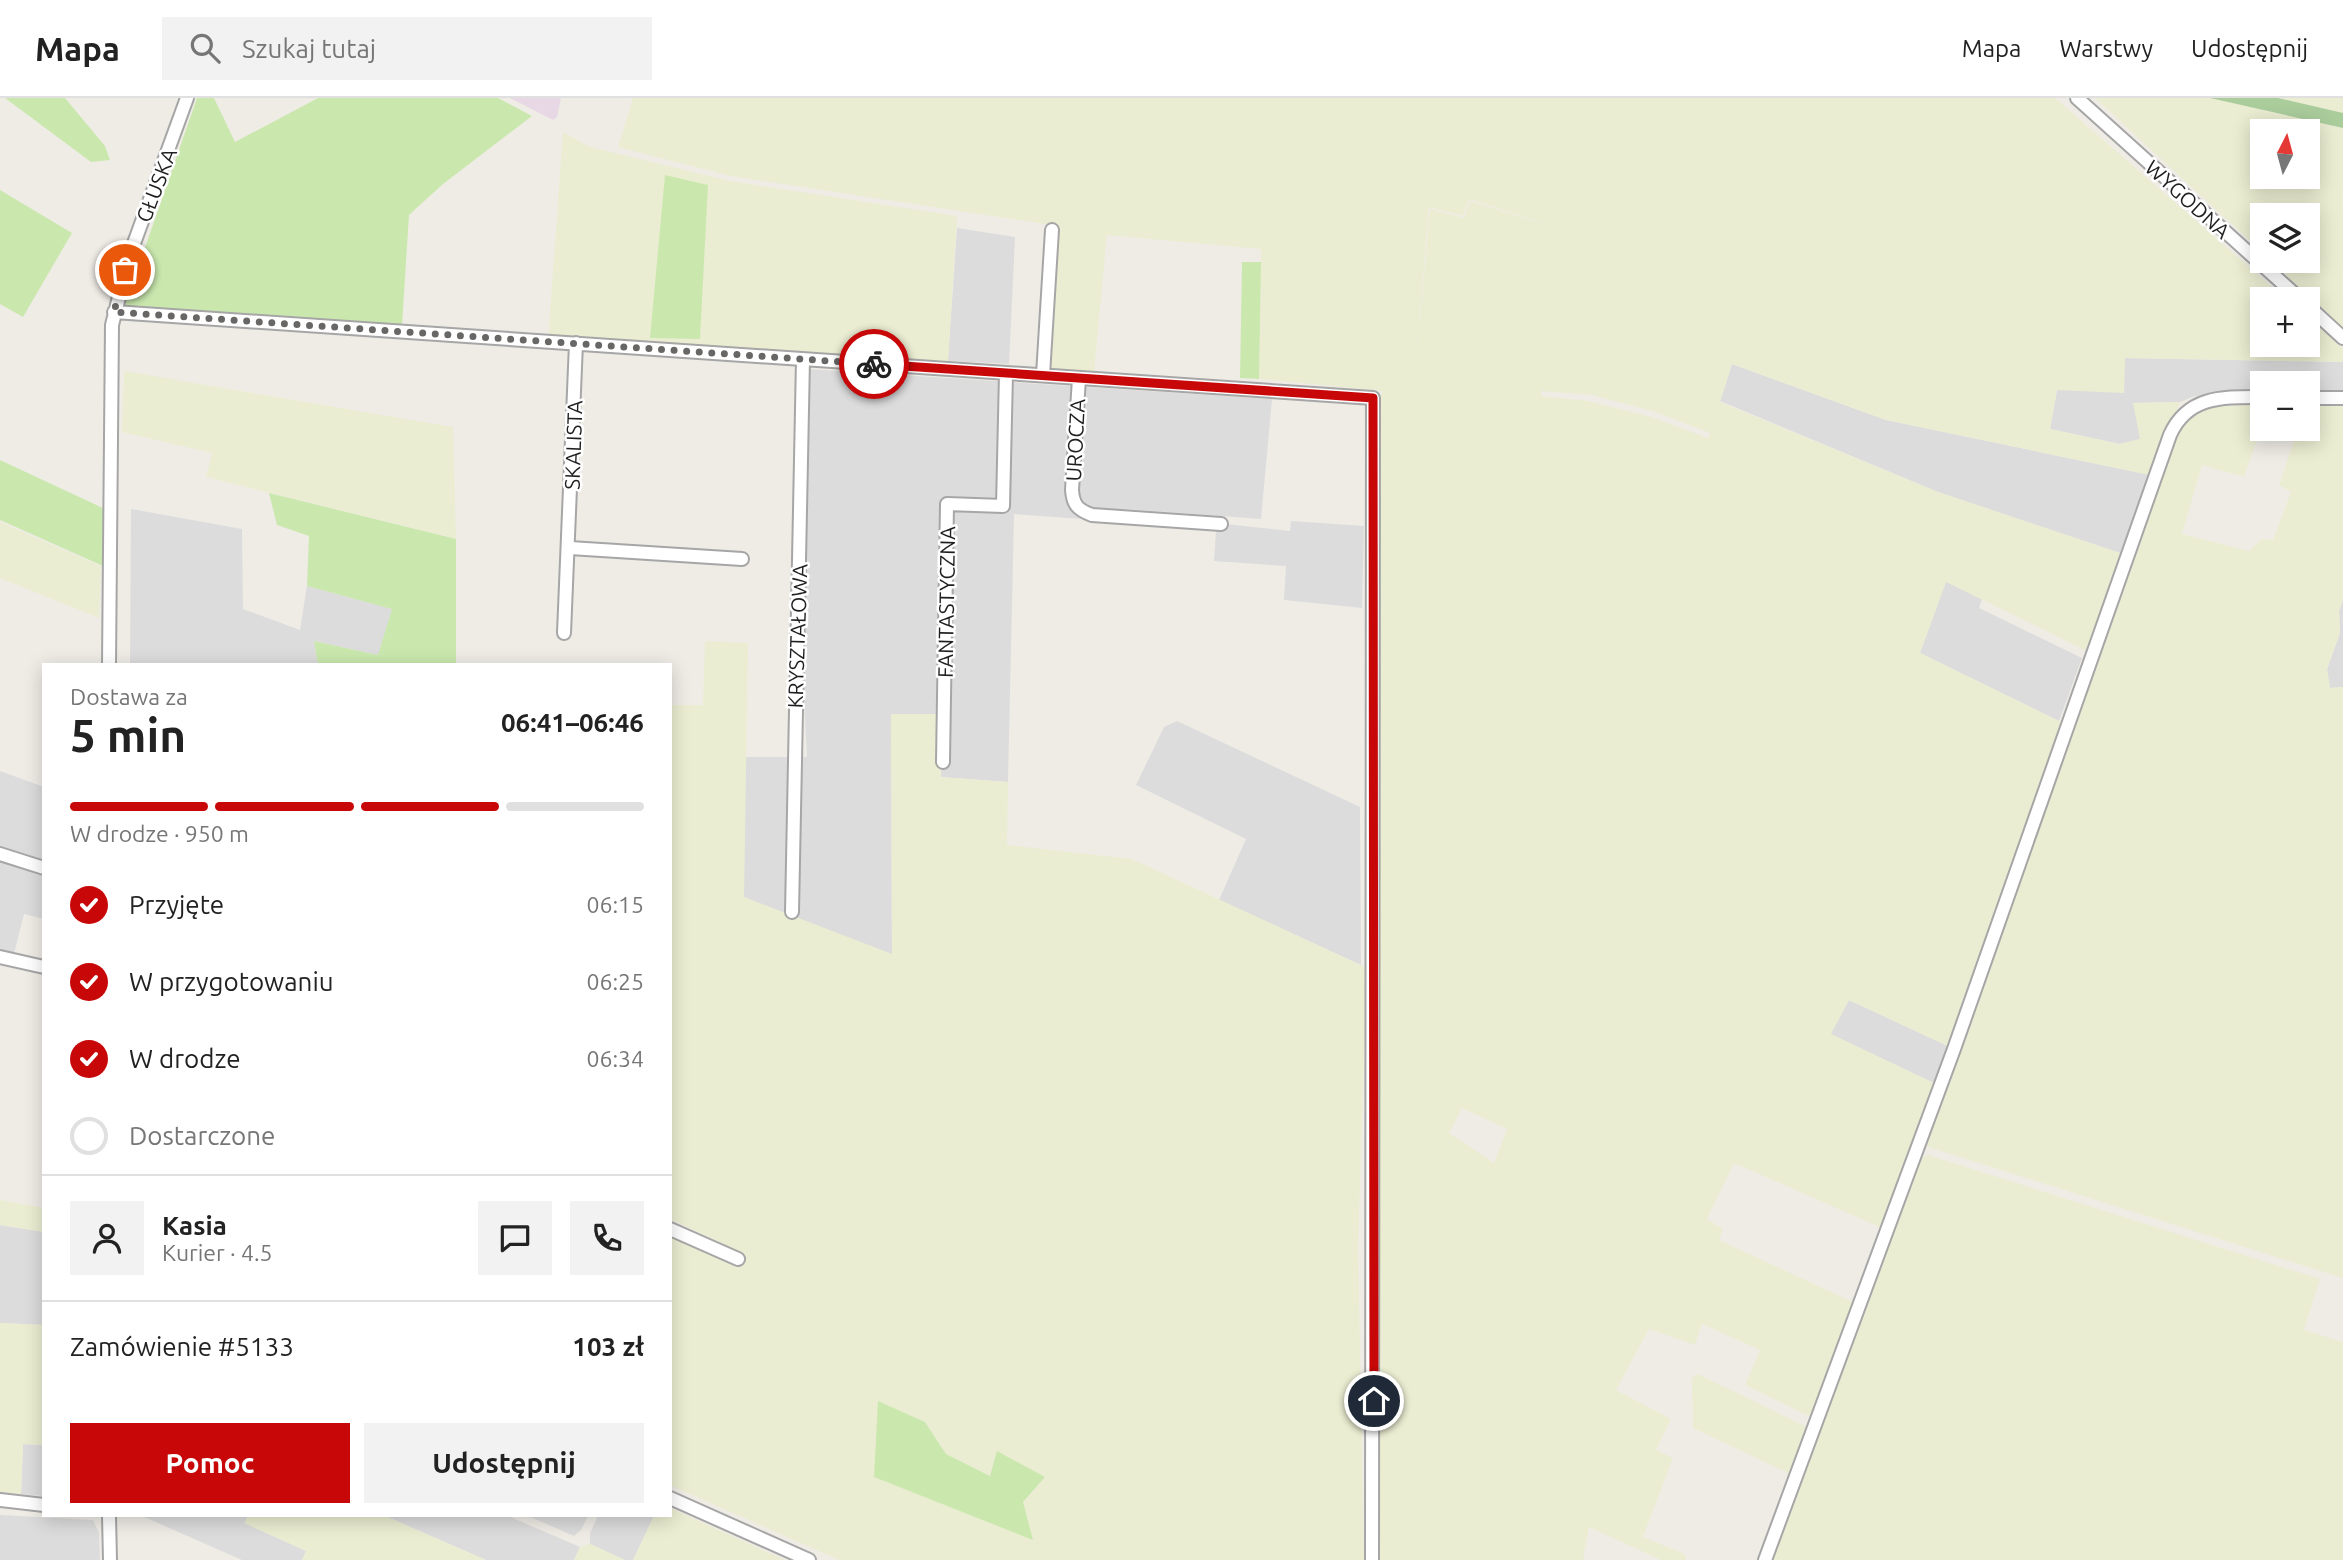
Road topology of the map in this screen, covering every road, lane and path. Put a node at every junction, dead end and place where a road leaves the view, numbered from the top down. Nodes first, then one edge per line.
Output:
1 (187, 98) edge
2 (2077, 98) edge
3 (1052, 230) dead end
4 (2287, 287) edge
5 (114, 312) junction
6 (2320, 317) edge
7 (2343, 338) edge
8 (576, 343) junction
9 (803, 359) junction
10 (1006, 373) junction
11 (1043, 375) junction
12 (1079, 378) junction
13 (2250, 397) edge
14 (2320, 398) edge
15 (2343, 398) edge
16 (1221, 524) dead end
17 (570, 548) junction
18 (742, 559) dead end
19 (564, 633) dead end
20 (109, 663) edge
21 (943, 762) dead end
22 (0, 854) edge
23 (42, 867) edge
24 (792, 912) dead end
25 (0, 957) edge
26 (42, 967) edge
27 (672, 1229) edge
28 (738, 1259) dead end
29 (672, 1499) edge
30 (0, 1500) edge
31 (42, 1505) edge
32 (108, 1517) edge
33 (110, 1560) edge
34 (809, 1560) edge
35 (1372, 1560) edge
36 (1765, 1560) edge

1 - 5 street, GŁUSKA
2 - 4 street, WYGODNA
3 - 11 street
5 - 8 street
5 - 20 street, GŁUSKA
6 - 7 street
8 - 9 street
8 - 17 street, SKALISTA
9 - 10 street
9 - 24 street, KRYSZTAŁOWA
10 - 11 street
10 - 21 street, FANTASTYCZNA
11 - 12 street
12 - 16 street, UROCZA
12 - 35 street
13 - 36 street
14 - 15 street
17 - 18 street
17 - 19 street, SKALISTA
22 - 23 street
25 - 26 street
27 - 28 street
29 - 34 street
30 - 31 street
32 - 33 street

